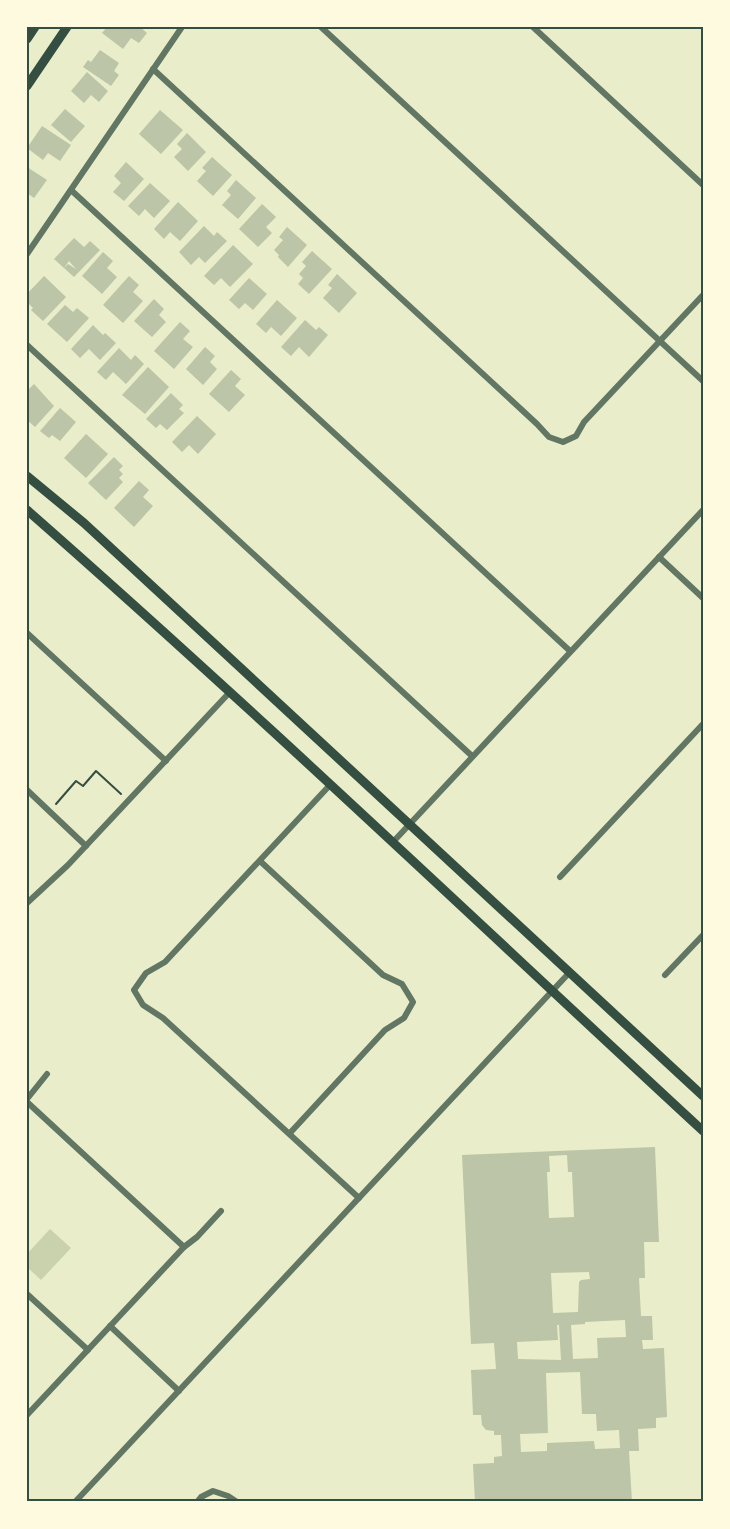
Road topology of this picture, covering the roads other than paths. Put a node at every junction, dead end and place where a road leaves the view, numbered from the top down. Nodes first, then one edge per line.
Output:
1 (35, 27) edge
2 (67, 27) edge
3 (182, 27) edge
4 (321, 27) edge
5 (532, 27) edge
6 (27, 39) edge
7 (153, 69) junction
8 (27, 86) edge
9 (703, 185) edge
10 (71, 190) junction
11 (27, 255) edge
12 (703, 295) edge
13 (659, 341) junction
14 (27, 345) edge
15 (703, 381) edge
16 (27, 476) edge
17 (27, 510) edge
18 (703, 510) edge
19 (659, 557) junction
20 (703, 598) edge
21 (27, 633) edge
22 (570, 651) junction
23 (229, 693) junction
24 (703, 724) edge
25 (472, 756) junction
26 (166, 761) junction
27 (330, 785) junction
28 (27, 790) edge
29 (410, 824) junction
30 (393, 842) junction
31 (87, 846) junction
32 (260, 861) junction
33 (560, 877) dead end
34 (27, 903) edge
35 (703, 935) edge
36 (569, 973) junction
37 (665, 975) dead end
38 (552, 991) junction
39 (47, 1074) dead end
40 (703, 1096) edge
41 (27, 1100) edge
42 (703, 1131) edge
43 (290, 1133) junction
44 (360, 1198) junction
45 (221, 1211) dead end
46 (184, 1246) junction
47 (27, 1294) edge
48 (110, 1326) junction
49 (88, 1350) junction
50 (179, 1391) junction
51 (27, 1415) edge
52 (75, 1502) edge
53 (197, 1502) edge
54 (237, 1502) edge

1 - 6 main road
2 - 8 main road
3 - 7 street
4 - 13 street
5 - 9 street
7 - 10 street
7 - 13 street
10 - 11 street
10 - 22 street
12 - 13 street
13 - 15 street
14 - 25 street
16 - 29 main road
17 - 23 main road
18 - 19 street
19 - 20 street
19 - 22 street
21 - 26 street
22 - 25 street
23 - 26 street
23 - 27 main road
24 - 33 street
25 - 29 street
26 - 31 street
27 - 30 main road
27 - 32 street
28 - 31 street
29 - 30 street
29 - 36 main road
30 - 38 main road
31 - 34 street
32 - 43 street
32 - 43 street
35 - 37 street
36 - 38 street
36 - 40 main road
38 - 42 main road
38 - 44 street
39 - 41 street
41 - 46 street
43 - 44 street
44 - 50 street
45 - 46 street
46 - 48 street
47 - 49 street
48 - 49 street
48 - 50 street
49 - 51 street
50 - 52 street
53 - 54 street

